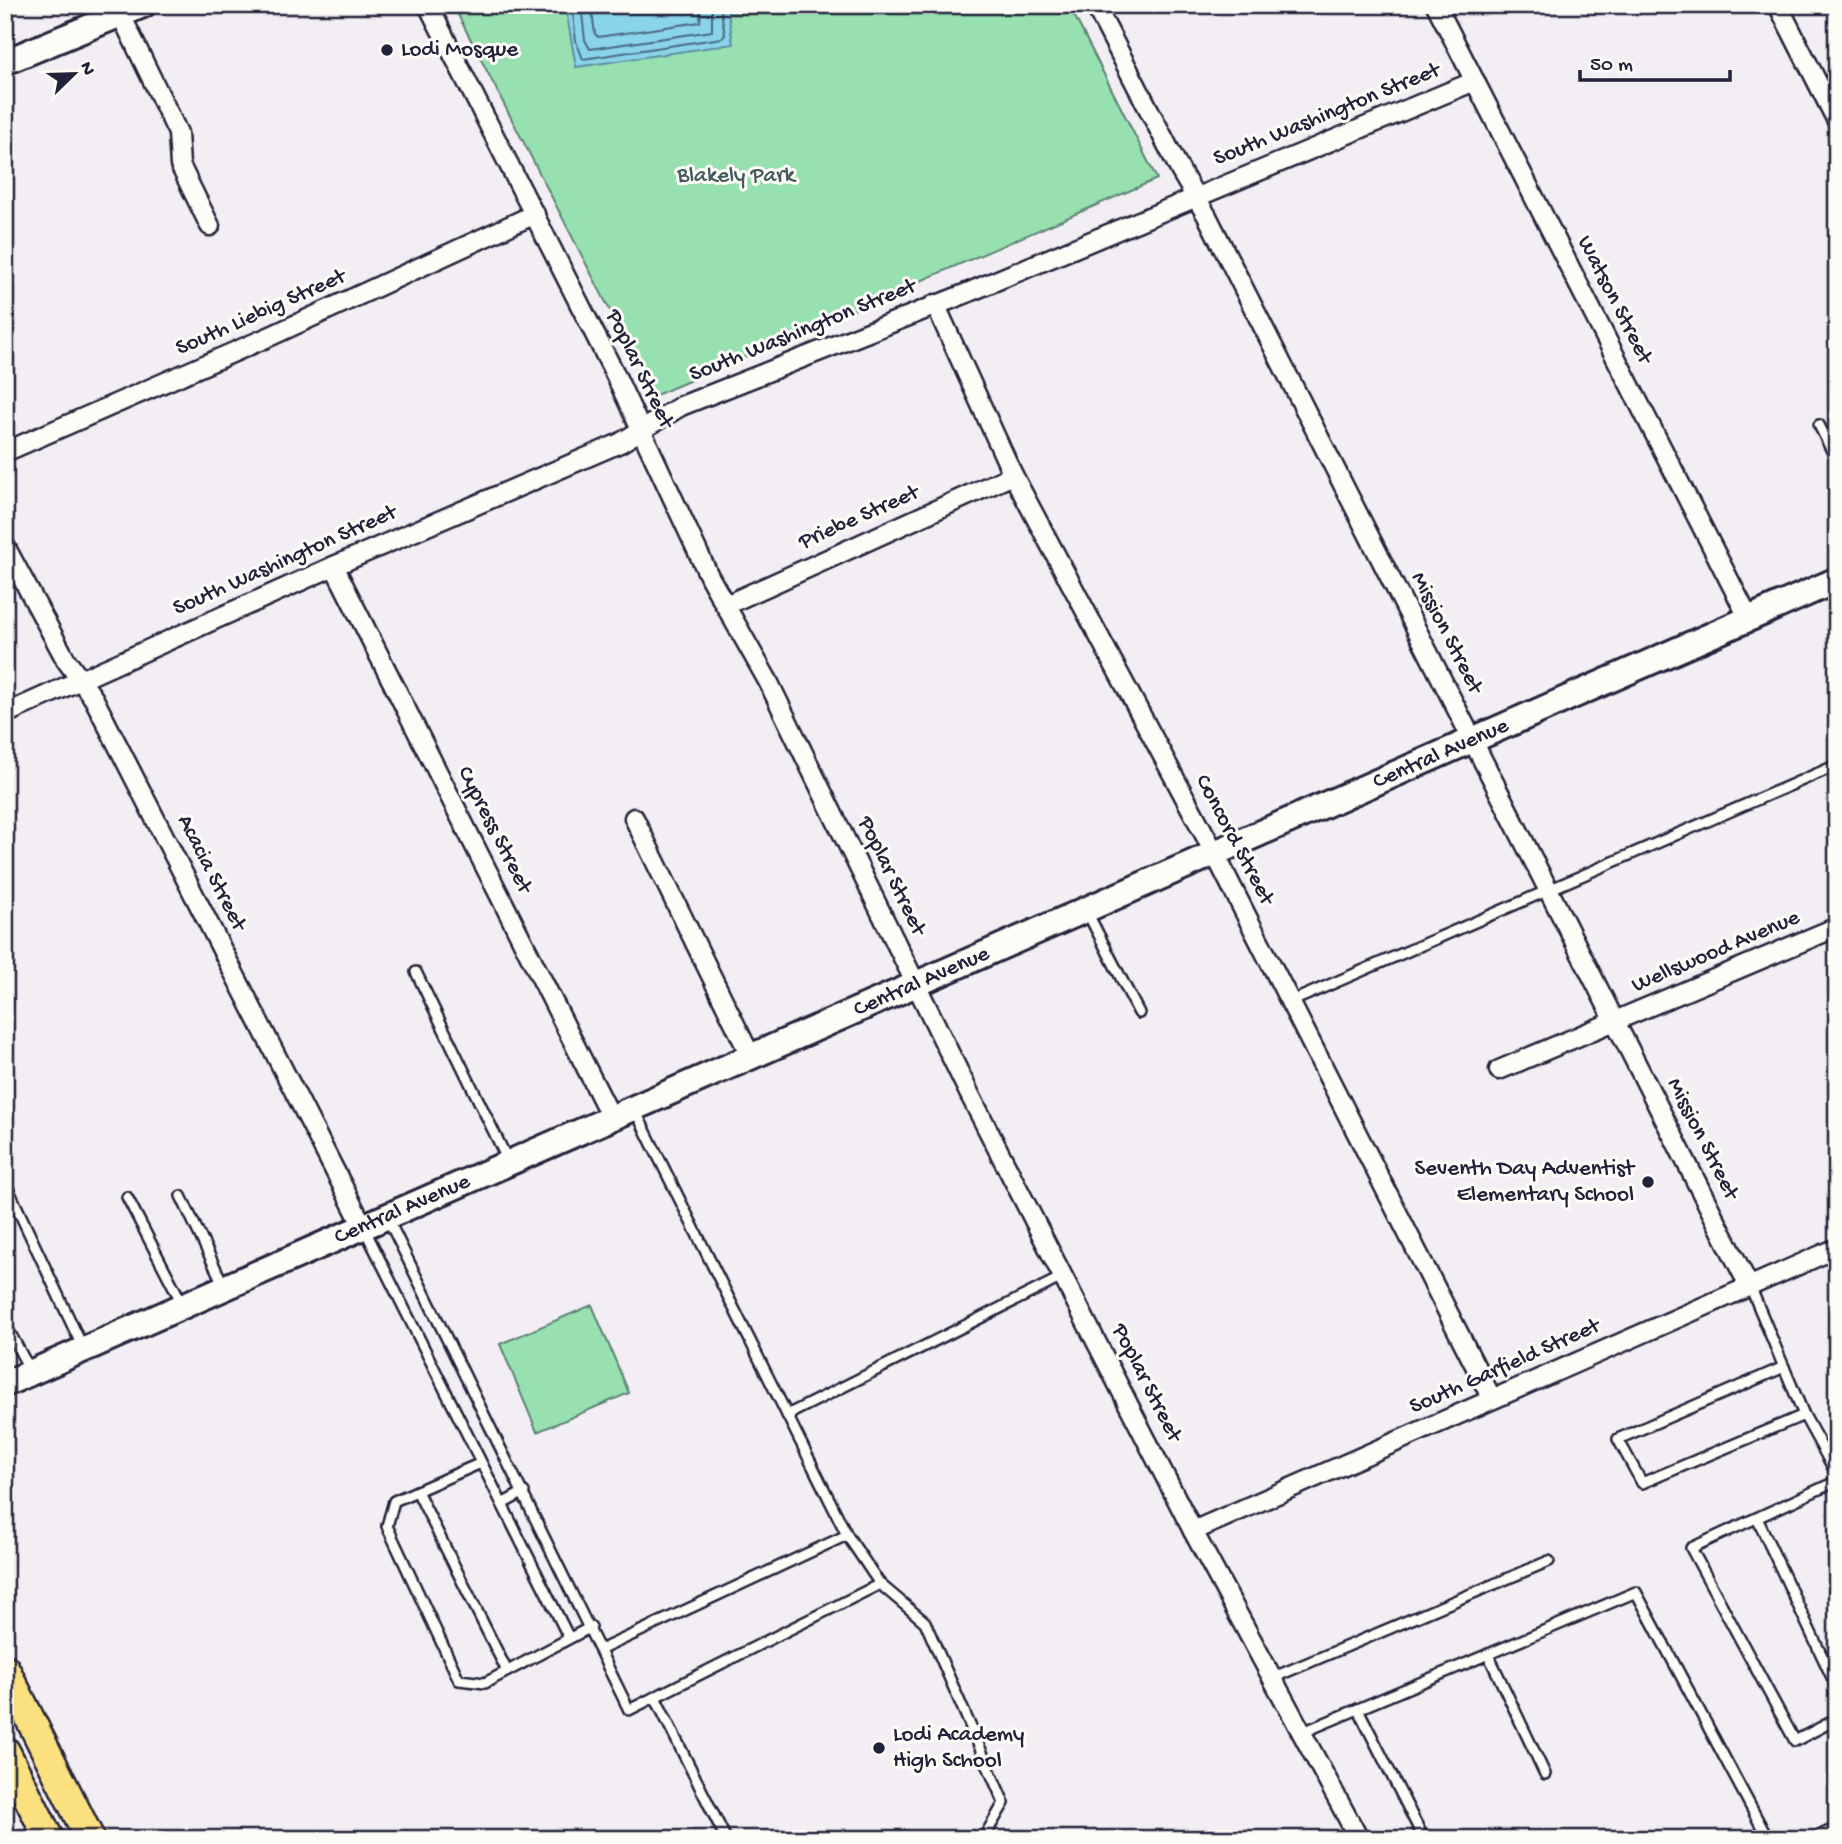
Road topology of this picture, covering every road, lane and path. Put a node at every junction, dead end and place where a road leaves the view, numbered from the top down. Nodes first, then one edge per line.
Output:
1 (428, 5) edge
2 (1095, 5) edge
3 (1436, 5) edge
4 (1778, 5) edge
5 (132, 10) edge
6 (5, 62) edge
7 (1475, 81) junction
8 (1837, 121) edge
9 (1194, 196) junction
10 (535, 214) junction
11 (210, 226) dead end
12 (935, 304) junction
13 (1819, 425) dead end
14 (642, 429) junction
15 (5, 452) edge
16 (1837, 461) edge
17 (1013, 475) junction
18 (5, 546) edge
19 (334, 566) junction
20 (1837, 580) edge
21 (726, 605) junction
22 (1748, 617) junction
23 (78, 680) junction
24 (5, 714) edge
25 (1474, 741) junction
26 (1837, 765) edge
27 (634, 818) dead end
28 (1213, 852) junction
29 (1549, 892) junction
30 (1085, 909) junction
31 (1837, 927) edge
32 (416, 972) dead end
33 (916, 983) junction
34 (1290, 1002) junction
35 (1139, 1013) dead end
36 (1614, 1022) junction
37 (752, 1059) junction
38 (1499, 1070) dead end
39 (634, 1107) junction
40 (611, 1117) junction
41 (509, 1163) junction
42 (5, 1182) edge
43 (181, 1196) dead end
44 (127, 1197) dead end
45 (387, 1217) junction
46 (364, 1228) junction
47 (1837, 1248) edge
48 (1064, 1276) junction
49 (1749, 1286) junction
50 (225, 1289) junction
51 (184, 1306) junction
52 (10, 1333) dead end
53 (83, 1350) junction
54 (1784, 1367) junction
55 (32, 1373) junction
56 (5, 1384) edge
57 (1492, 1399) junction
58 (787, 1415) junction
59 (1804, 1415) junction
60 (481, 1463) junction
61 (1837, 1475) edge
62 (1837, 1481) edge
63 (417, 1491) junction
64 (524, 1493) junction
65 (502, 1504) junction
66 (1757, 1518) junction
67 (1193, 1531) junction
68 (847, 1535) junction
69 (1549, 1561) dead end
70 (880, 1584) junction
71 (591, 1627) junction
72 (569, 1638) junction
73 (602, 1649) junction
74 (1488, 1654) junction
75 (5, 1669) edge
76 (507, 1671) junction
77 (1272, 1678) junction
78 (1837, 1688) edge
79 (655, 1697) junction
80 (1358, 1709) junction
81 (1837, 1719) edge
82 (1301, 1733) junction
83 (5, 1751) edge
84 (1545, 1774) dead end
85 (1837, 1828) edge
86 (44, 1837) edge
87 (90, 1839) edge
88 (726, 1839) edge
89 (983, 1839) edge
90 (1359, 1839) edge
91 (1424, 1839) edge
92 (1768, 1839) edge
93 (1811, 1839) edge

1 - 10 street, Poplar Street
2 - 9 street, Mission Street
3 - 7 street, Watson Street
4 - 8 street
5 - 6 street
5 - 11 street
7 - 9 street, South Washington Street
7 - 22 street, Watson Street
9 - 12 street, South Washington Street
9 - 25 street, Mission Street
10 - 14 street, Poplar Street
10 - 15 street, South Liebig Street
12 - 14 street, South Washington Street
12 - 17 street, Concord Street
13 - 16 lane
14 - 19 street, South Washington Street
14 - 21 street, Poplar Street
17 - 21 street, Priebe Street
17 - 28 street, Concord Street
18 - 23 street, Acacia Street
19 - 23 street, South Washington Street
19 - 40 street, Cypress Street
20 - 22 street, Central Avenue
21 - 33 street, Poplar Street
22 - 25 street, Central Avenue
23 - 24 street, South Washington Street
23 - 46 street, Acacia Street
25 - 28 street, Central Avenue
25 - 29 street, Mission Street
26 - 29 lane
27 - 37 street
28 - 30 street, Central Avenue
28 - 34 street, Concord Street
29 - 34 lane
29 - 36 street, Mission Street
30 - 33 street, Central Avenue
30 - 35 lane
31 - 36 street, Wellswood Avenue
32 - 41 lane
33 - 37 street, Central Avenue
33 - 48 street, Poplar Street
34 - 57 street, Concord Street
36 - 38 street, Wellswood Avenue
36 - 49 street, Mission Street
37 - 39 street, Central Avenue
39 - 40 street, Central Avenue
39 - 58 lane
40 - 41 street, Central Avenue
41 - 45 street, Central Avenue
42 - 53 lane
43 - 50 lane
44 - 51 lane
45 - 46 street, Central Avenue
45 - 64 lane
46 - 50 street, Central Avenue
46 - 60 lane
47 - 49 street, South Garfield Street
48 - 58 lane
48 - 67 street, Poplar Street
49 - 54 lane
49 - 57 street, South Garfield Street
50 - 51 street, Central Avenue
51 - 53 street, Central Avenue
52 - 55 lane
53 - 55 street, Central Avenue
54 - 59 lane
54 - 59 lane
55 - 56 street, Central Avenue
57 - 67 street, South Garfield Street
58 - 68 lane
59 - 61 lane
60 - 63 lane
60 - 65 lane
62 - 66 lane
63 - 76 lane
63 - 76 lane
64 - 65 lane
64 - 71 lane
65 - 72 lane
66 - 78 lane
66 - 81 lane
67 - 77 street, Poplar Street
68 - 70 lane
68 - 73 lane
69 - 77 lane
70 - 79 lane
70 - 89 lane
71 - 72 lane
71 - 73 lane
72 - 76 lane
73 - 79 lane
74 - 80 lane
74 - 84 lane
74 - 92 lane
75 - 87 main road
77 - 82 street, Poplar Street
79 - 88 lane
80 - 82 lane
80 - 91 lane
82 - 90 street, Poplar Street
83 - 86 main road
85 - 93 lane

